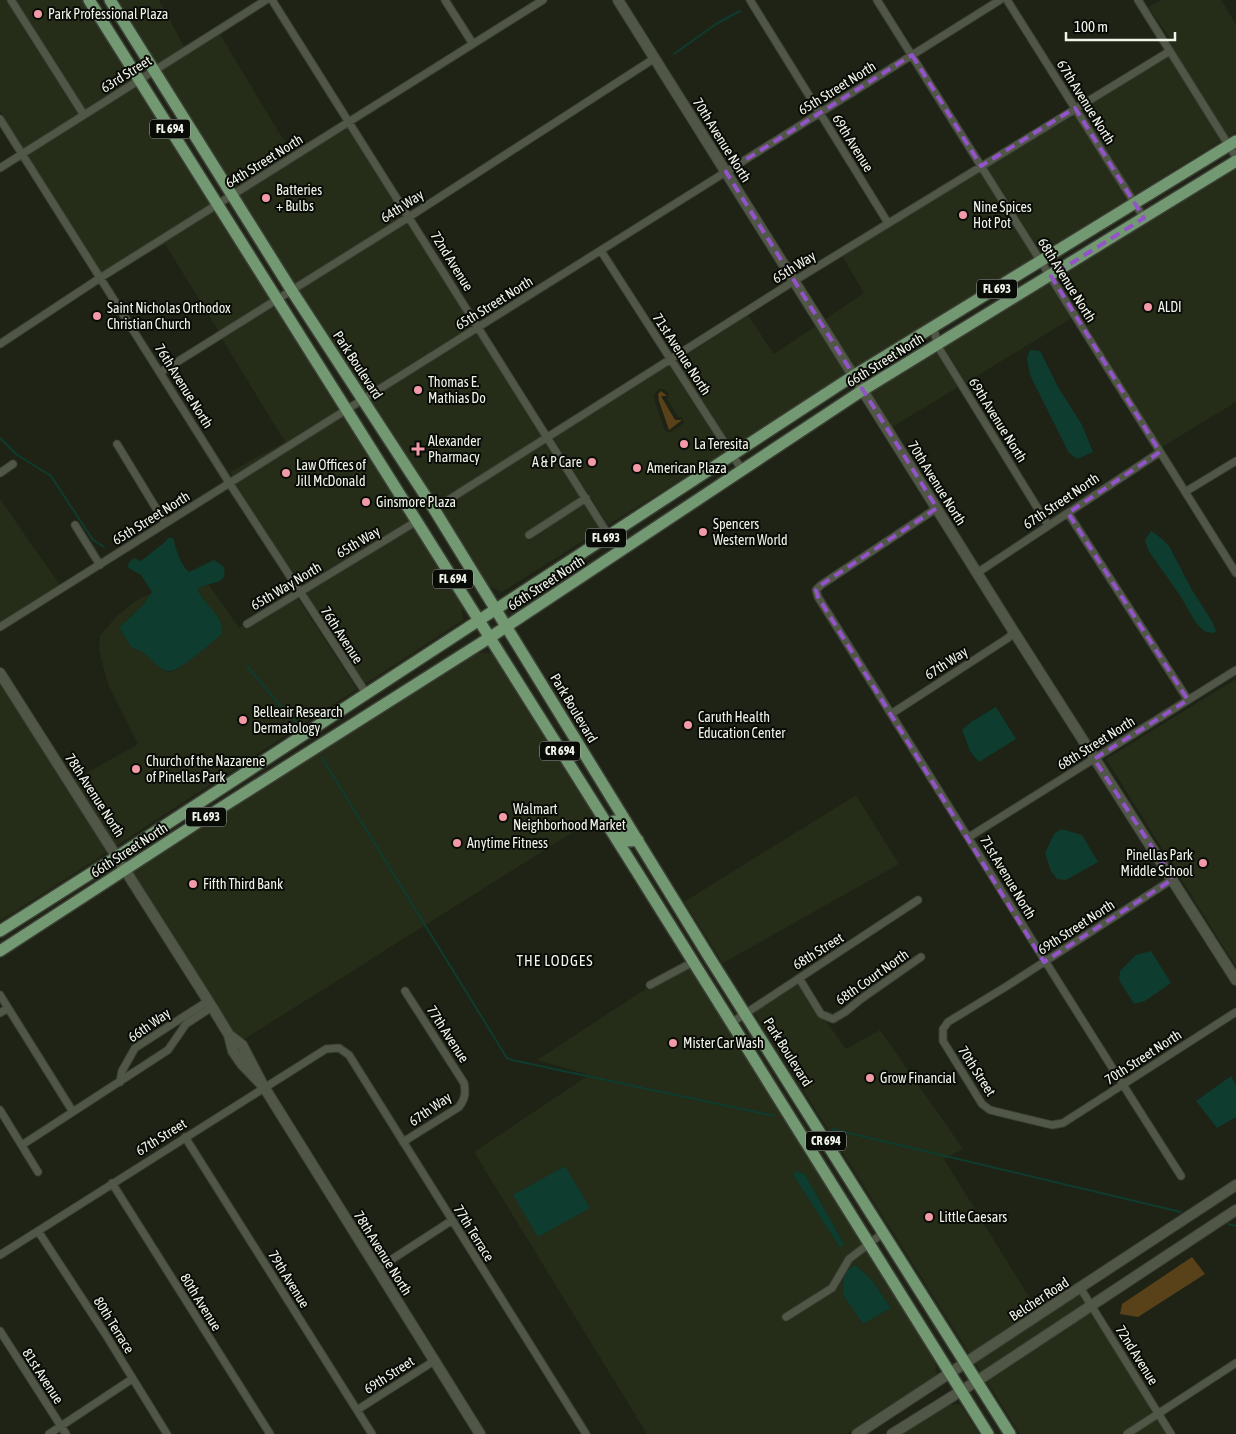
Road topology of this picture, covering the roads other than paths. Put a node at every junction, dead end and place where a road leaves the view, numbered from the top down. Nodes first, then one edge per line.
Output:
1 (12, 0) edge
2 (89, 0) edge
3 (110, 0) edge
4 (266, 0) edge
5 (272, 0) edge
6 (445, 0) edge
7 (543, 0) edge
8 (618, 0) edge
9 (750, 0) edge
10 (877, 0) edge
11 (1000, 0) edge
12 (1007, 0) edge
13 (1138, 0) edge
14 (472, 44) junction
15 (1170, 51) junction
16 (912, 55) junction
17 (655, 58) junction
18 (154, 71) junction
19 (139, 80) junction
20 (1075, 108) junction
21 (820, 113) junction
22 (84, 115) junction
23 (0, 118) edge
24 (350, 122) junction
25 (1232, 143) edge
26 (23, 154) junction
27 (1236, 157) edge
28 (1236, 161) edge
29 (982, 166) junction
30 (0, 168) edge
31 (726, 172) junction
32 (232, 195) junction
33 (218, 204) junction
34 (1135, 204) junction
35 (409, 217) junction
36 (1144, 218) junction
37 (888, 223) junction
38 (601, 251) junction
39 (1041, 262) junction
40 (1051, 276) junction
41 (100, 278) junction
42 (794, 281) junction
43 (292, 291) junction
44 (277, 300) junction
45 (934, 327) junction
46 (479, 328) junction
47 (0, 344) edge
48 (937, 345) junction
49 (671, 360) junction
50 (161, 372) junction
51 (853, 376) junction
52 (862, 390) junction
53 (363, 400) junction
54 (347, 410) junction
55 (547, 437) junction
56 (117, 444) dead end
57 (1160, 452) junction
58 (732, 455) junction
59 (1236, 461) edge
60 (13, 464) dead end
61 (742, 470) junction
62 (0, 473) edge
63 (230, 484) junction
64 (1185, 492) junction
65 (586, 498) junction
66 (937, 508) junction
67 (434, 509) junction
68 (1068, 512) junction
69 (417, 521) junction
70 (165, 523) junction
71 (75, 525) dead end
72 (1048, 525) junction
73 (529, 535) dead end
74 (609, 536) junction
75 (1234, 564) edge
76 (100, 565) junction
77 (337, 569) joint
78 (977, 572) junction
79 (1236, 573) edge
80 (298, 591) junction
81 (497, 609) junction
82 (479, 621) junction
83 (247, 624) dead end
84 (0, 627) edge
85 (507, 627) junction
86 (1014, 632) junction
87 (489, 638) junction
88 (1236, 670) edge
89 (1, 675) edge
90 (366, 694) junction
91 (1188, 700) junction
92 (891, 714) junction
93 (1094, 759) junction
94 (593, 802) junction
95 (969, 837) junction
96 (638, 840) junction
97 (118, 856) junction
98 (126, 870) junction
99 (1173, 879) junction
100 (918, 900) dead end
101 (0, 931) edge
102 (0, 951) edge
103 (921, 957) dead end
104 (693, 962) junction
105 (1044, 962) junction
106 (799, 978) junction
107 (1236, 980) edge
108 (650, 985) dead end
109 (405, 991) dead end
110 (0, 994) edge
111 (991, 996) joint
112 (210, 1004) junction
113 (8, 1008) junction
114 (746, 1012) junction
115 (1236, 1012) edge
116 (0, 1013) edge
117 (731, 1022) junction
118 (338, 1048) joint
119 (120, 1082) junction
120 (1123, 1085) junction
121 (264, 1087) junction
122 (466, 1092) joint
123 (0, 1110) edge
124 (73, 1112) junction
125 (1063, 1123) joint
126 (185, 1137) junction
127 (403, 1142) junction
128 (22, 1145) junction
129 (38, 1172) dead end
130 (1181, 1176) dead end
131 (112, 1183) junction
132 (1236, 1185) edge
133 (1236, 1210) edge
134 (452, 1222) junction
135 (38, 1230) junction
136 (883, 1233) junction
137 (869, 1243) junction
138 (0, 1255) edge
139 (377, 1269) junction
140 (1081, 1289) junction
141 (1092, 1306) junction
142 (786, 1317) dead end
143 (0, 1331) edge
144 (434, 1361) junction
145 (1236, 1362) edge
146 (966, 1364) junction
147 (951, 1373) junction
148 (132, 1379) junction
149 (977, 1381) junction
150 (961, 1391) junction
151 (357, 1410) junction
152 (1158, 1413) junction
153 (61, 1426) junction
154 (49, 1434) edge
155 (66, 1434) edge
156 (166, 1434) edge
157 (270, 1434) edge
158 (372, 1434) edge
159 (480, 1434) edge
160 (586, 1434) edge
161 (857, 1434) edge
162 (892, 1434) edge
163 (988, 1434) edge
164 (1010, 1434) edge
165 (1127, 1434) edge
166 (1171, 1434) edge

1 - 22 street
2 - 19 main road, FL 694
3 - 18 main road, Park Boulevard / FL 694
4 - 18 street, 63rd Street
5 - 24 street, 72nd Avenue
6 - 14 street
7 - 14 street, 64th Street North
8 - 17 street, 70th Avenue North
9 - 21 street, 69th Avenue
10 - 16 street, 68th Avenue North
11 - 16 street, 65th Street North
12 - 20 street, 67th Avenue North
13 - 15 street
14 - 24 street, 64th Street North
15 - 20 street, 65th Way
15 - 25 street
16 - 21 street, 65th Street North
16 - 29 street, 68th Avenue North
17 - 31 street, 70th Avenue North
17 - 35 street, 64th Way
18 - 19 street, 63rd Street
18 - 32 main road, Park Boulevard / FL 694
19 - 22 street, 63rd Street
19 - 33 main road, FL 694
20 - 29 street, 65th Way
20 - 34 street, 67th Avenue North
21 - 31 street, 65th Street North
21 - 37 street, 69th Avenue
22 - 26 street, 63rd Street
23 - 26 street, 76th Avenue North
24 - 32 street, 64th Street North
24 - 35 street, 72nd Avenue
25 - 27 street
25 - 34 main road, 66th Street North / FL 693
26 - 30 street, 63rd Street
26 - 41 street, 76th Avenue North
28 - 36 main road, 66th Street North / FL 693
29 - 37 street, 65th Way
29 - 39 street, 68th Avenue North
31 - 38 street, 65th Street North
31 - 42 street, 70th Avenue North
32 - 33 street, 64th Street North
32 - 43 main road, Park Boulevard / FL 694
33 - 41 street, 64th Street North
33 - 44 main road, FL 694
34 - 36 street, 67th Avenue North
34 - 39 main road, 66th Street North / FL 693
35 - 43 street, 64th Way
35 - 46 street, 72nd Avenue
36 - 40 main road, 66th Street North / FL 693
37 - 42 street, 65th Way
38 - 46 street, 65th Street North
38 - 49 street, 71st Avenue North
39 - 40 street, 68th Avenue North
39 - 45 main road, 66th Street North / FL 693
40 - 48 main road, 66th Street North / FL 693
40 - 57 street, 68th Avenue North
41 - 47 street, 64th Street North
41 - 50 street, 76th Avenue North
42 - 49 street, 65th Way
42 - 51 street, 70th Avenue North
43 - 44 street, 64th Way
43 - 53 main road, Park Boulevard / FL 694
44 - 50 street, 64th Way
44 - 54 main road, FL 694
45 - 48 street, 69th Avenue North
45 - 51 main road, 66th Street North / FL 693
46 - 53 street, 65th Street North
46 - 55 street, 72nd Avenue
48 - 52 main road, 66th Street North / FL 693
48 - 72 street, 69th Avenue North
49 - 55 street, 65th Way
49 - 58 street, 71st Avenue North
50 - 63 street, 76th Avenue North
51 - 52 street, 70th Avenue North
51 - 58 main road, 66th Street North / FL 693
52 - 61 main road, 66th Street North / FL 693
52 - 66 street, 70th Avenue North
53 - 54 street, 65th Street North
53 - 67 main road, Park Boulevard / FL 694
54 - 63 street, 65th Street North
54 - 69 main road, FL 694
55 - 65 street, 72nd Avenue
55 - 67 street, 65th Way
56 - 70 street
57 - 64 street, 68th Avenue North
57 - 68 street, 67th Street North
58 - 61 street, 71st Avenue North
58 - 74 main road, 66th Street North / FL 693
59 - 64 street
60 - 62 street
61 - 85 main road, 66th Street North / FL 693
63 - 70 street, 65th Street North
63 - 80 street, 76th Avenue North
64 - 75 street, 68th Avenue North
65 - 73 street
65 - 74 street, 72nd Avenue
66 - 78 street, 70th Avenue North
66 - 92 street, 71st Avenue North
67 - 81 main road, Park Boulevard / FL 694
68 - 72 street, 67th Street North
68 - 91 street
69 - 77 street, 65th Way
69 - 82 main road, FL 694
70 - 76 street, 65th Street North
71 - 76 street
72 - 78 street, 67th Street North
74 - 81 main road, 66th Street North / FL 693
75 - 79 street, 68th Avenue North
76 - 84 street, 65th Street North
77 - 80 street, 65th Way North
78 - 86 street, 70th Avenue North
80 - 83 street, 65th Way North
80 - 90 street, 76th Avenue
81 - 82 main road, 66th Street North / FL 693
81 - 85 main road, Park Boulevard / FL 694
82 - 87 main road, FL 694
82 - 90 main road, 66th Street North / FL 693
85 - 87 main road, 66th Street North / FL 693
85 - 96 main road, Park Boulevard / CR 694
86 - 92 street, 67th Way
86 - 93 street, 70th Avenue North
87 - 94 main road, CR 694
87 - 98 main road, 66th Street North / FL 693
88 - 91 street, 68th Street North
89 - 97 street, 78th Avenue North
90 - 97 main road, 66th Street North / FL 693
91 - 93 street, 68th Street North
92 - 95 street, 71st Avenue North
93 - 95 street, 68th Street North
93 - 99 street, 70th Avenue North
94 - 96 main road
94 - 104 main road, CR 694
95 - 105 street, 71st Avenue North
96 - 114 main road, Park Boulevard / CR 694
97 - 98 street, 78th Avenue North
97 - 101 main road, 66th Street North / FL 693
98 - 102 main road, 66th Street North / FL 693
98 - 112 street, 78th Avenue North
99 - 105 street, 69th Street North
99 - 107 street, 70th Avenue North
100 - 106 street, 68th Street
103 - 106 street, 68th Court North
104 - 108 street
104 - 117 main road, CR 694
105 - 111 street, 69th Street North
105 - 120 street, 71st Avenue North
106 - 114 street, 68th Street
109 - 122 street, 77th Avenue
110 - 113 street
111 - 125 street, 70th Street
112 - 119 street, 66th Way
112 - 119 street, 66th Way
112 - 121 street, 78th Avenue North
113 - 116 street
113 - 124 street
114 - 117 street, 68th Street
114 - 136 main road, Park Boulevard / CR 694
115 - 120 street, 70th Street North
117 - 137 main road, CR 694
118 - 121 street, 67th Street
118 - 127 street, 77th Terrace
119 - 124 street, 66th Way
120 - 125 street, 70th Street North
120 - 130 street, 71st Avenue North
121 - 126 street, 67th Street
121 - 139 street, 78th Avenue North
122 - 127 street, 67th Way
123 - 128 street
124 - 128 street, 66th Way
126 - 131 street, 67th Street
126 - 151 street, 79th Avenue
127 - 134 street, 77th Terrace
128 - 129 street
131 - 135 street, 67th Street
131 - 157 street, 80th Avenue
132 - 140 street, Belcher Road
133 - 141 street
134 - 139 street
134 - 160 street, 77th Terrace
135 - 138 street, 67th Street
135 - 148 street, 80th Terrace
136 - 137 street
136 - 146 main road, Park Boulevard / CR 694
137 - 142 street
137 - 147 main road, CR 694
139 - 144 street, 78th Avenue North
140 - 141 street, 72nd Avenue
140 - 146 street, Belcher Road
141 - 149 street
141 - 152 street, 72nd Avenue
143 - 153 street, 81st Avenue
144 - 151 street, 69th Street
144 - 159 street, 78th Avenue North
145 - 152 street
146 - 147 street, Belcher Road
146 - 149 main road, Park Boulevard / CR 694
147 - 150 main road, CR 694
147 - 161 street, Belcher Road
148 - 153 street
148 - 156 street, 80th Terrace
149 - 150 street
149 - 164 main road, Park Boulevard / CR 694
150 - 162 street
150 - 163 main road, CR 694
151 - 158 street, 79th Avenue
152 - 165 street
152 - 166 street, 72nd Avenue
153 - 154 street
153 - 155 street, 81st Avenue

